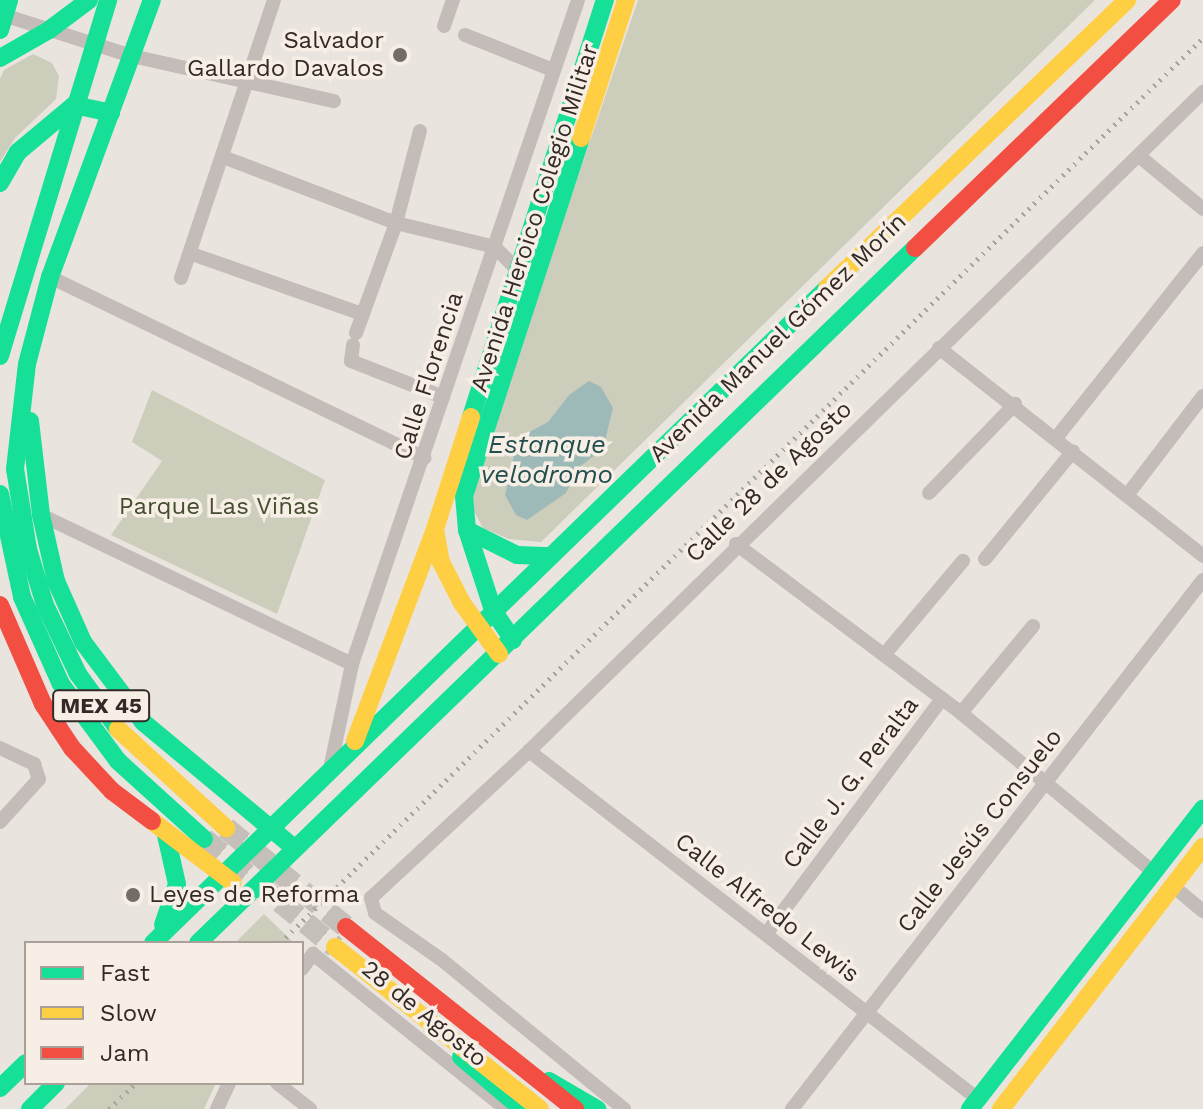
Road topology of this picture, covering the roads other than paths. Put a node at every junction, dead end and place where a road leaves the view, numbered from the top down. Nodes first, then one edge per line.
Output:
1 (89, 0) edge
2 (108, 0) edge
3 (152, 0) edge
4 (274, 0) edge
5 (453, 0) edge
6 (578, 0) edge
7 (605, 0) edge
8 (626, 0) edge
9 (1127, 0) edge
10 (1172, 0) edge
11 (3, 15) edge
12 (444, 26) dead end
13 (49, 30) junction
14 (465, 35) dead end
15 (95, 46) junction
16 (132, 56) junction
17 (0, 58) edge
18 (553, 70) junction
19 (249, 81) junction
20 (1203, 92) edge
21 (334, 101) dead end
22 (74, 105) junction
23 (111, 113) junction
24 (420, 131) dead end
25 (1139, 156) junction
26 (223, 157) junction
27 (965, 158) junction
28 (0, 183) edge
29 (1203, 209) edge
30 (396, 223) junction
31 (495, 247) junction
32 (1203, 253) edge
33 (192, 254) junction
34 (899, 267) junction
35 (520, 273) junction
36 (50, 277) junction
37 (181, 278) dead end
38 (362, 314) junction
39 (2, 328) edge
40 (939, 348) junction
41 (0, 356) edge
42 (27, 364) junction
43 (1203, 396) edge
44 (443, 397) junction
45 (1015, 404) junction
46 (1056, 438) junction
47 (1073, 451) junction
48 (425, 458) junction
49 (929, 493) dead end
50 (0, 494) edge
51 (1128, 494) junction
52 (41, 515) junction
53 (435, 529) junction
54 (467, 530) junction
55 (736, 544) junction
56 (551, 556) junction
57 (1203, 556) edge
58 (985, 559) dead end
59 (963, 561) dead end
60 (1203, 580) edge
61 (0, 605) edge
62 (493, 610) junction
63 (477, 625) junction
64 (1033, 626) dead end
65 (506, 647) junction
66 (884, 655) junction
67 (352, 664) junction
68 (942, 699) junction
69 (961, 713) junction
70 (353, 746) junction
71 (0, 748) edge
72 (529, 751) junction
73 (330, 768) junction
74 (1046, 783) junction
75 (1203, 809) edge
76 (0, 822) edge
77 (268, 826) junction
78 (226, 828) tunnel mouth
79 (166, 835) junction
80 (204, 839) tunnel mouth
81 (1203, 847) edge
82 (294, 848) junction
83 (1153, 872) junction
84 (221, 874) junction
85 (1173, 886) junction
86 (248, 894) junction
87 (1203, 911) edge
88 (346, 927) tunnel mouth
89 (766, 934) junction
90 (155, 941) edge
91 (200, 941) edge
92 (335, 947) tunnel mouth
93 (304, 966) edge
94 (865, 1015) junction
95 (450, 1040) junction
96 (24, 1065) edge
97 (527, 1072) junction
98 (54, 1085) edge
99 (228, 1085) edge
100 (280, 1085) edge
101 (0, 1088) edge
102 (974, 1104) edge
103 (30, 1109) edge
104 (217, 1109) edge
105 (310, 1109) edge
106 (506, 1109) edge
107 (522, 1109) edge
108 (540, 1109) edge
109 (575, 1109) edge
110 (597, 1109) edge
111 (624, 1109) edge
112 (792, 1109) edge
113 (1001, 1109) edge

1 - 13 main road
2 - 15 main road
3 - 16 main road, MEX 45
4 - 19 street
5 - 12 street
6 - 18 street, Calle Florencia
7 - 35 main road, Avenida Heroico Colegio Militar
8 - 54 main road, Avenida Heroico Colegio Militar
9 - 27 main road, Avenida Manuel Gómez Morín
10 - 34 main road, Avenida Manuel Gómez Morín
11 - 13 street
13 - 15 street
13 - 17 main road
14 - 18 street
15 - 16 street
15 - 22 main road
16 - 19 street
16 - 23 main road, MEX 45
18 - 31 street, Calle Florencia
19 - 21 street
19 - 26 street
20 - 25 street, Calle 28 de Agosto
22 - 23 main road
22 - 28 main road
22 - 39 main road
23 - 36 main road, MEX 45
24 - 30 street
25 - 29 street
25 - 40 street, Calle 28 de Agosto
26 - 30 street
26 - 33 street
27 - 34 main road
27 - 56 main road, Avenida Manuel Gómez Morín
30 - 31 street
30 - 38 street
31 - 35 street
31 - 44 street, Calle Florencia
32 - 46 street
33 - 37 street
33 - 38 street
34 - 65 main road, Avenida Manuel Gómez Morín
35 - 53 main road, Avenida Heroico Colegio Militar
36 - 42 main road, MEX 45
36 - 48 street
38 - 44 street
39 - 41 main road
40 - 45 street
40 - 55 street, Calle 28 de Agosto
42 - 52 main road
42 - 78 main road, MEX 45
43 - 51 street
44 - 48 street, Calle Florencia
45 - 46 street
45 - 49 street
46 - 47 street
47 - 51 street
47 - 58 street
48 - 67 street, Calle Florencia
50 - 80 main road, MEX 45
51 - 57 street
52 - 67 street
52 - 77 main road
53 - 63 main road
53 - 70 main road, Avenida Heroico Colegio Militar
54 - 56 main road
54 - 62 main road, Avenida Heroico Colegio Militar
55 - 66 street
55 - 72 street, Calle 28 de Agosto
56 - 62 main road, Avenida Manuel Gómez Morín
59 - 66 street
60 - 74 street, Calle Jesús Consuelo
61 - 79 main road
62 - 63 main road, Avenida Manuel Gómez Morín
62 - 65 main road, Avenida Heroico Colegio Militar
63 - 65 main road
63 - 70 main road, Avenida Manuel Gómez Morín
64 - 69 street
65 - 82 main road, Avenida Manuel Gómez Morín
66 - 68 street
67 - 73 street, Calle Florencia
68 - 69 street
68 - 89 street, Calle J. G. Peralta
69 - 74 street
70 - 73 main road, Avenida Manuel Gómez Morín
71 - 76 street
72 - 89 street, Calle Alfredo Lewis
72 - 111 street, Calle 28 de Agosto
73 - 77 main road, Avenida Manuel Gómez Morín
74 - 83 street
74 - 94 street, Calle Jesús Consuelo
75 - 83 main road
77 - 82 main road
77 - 84 main road, Avenida Manuel Gómez Morín
79 - 84 main road
79 - 90 main road
81 - 85 main road
82 - 86 main road, Avenida Manuel Gómez Morín
83 - 102 main road
84 - 86 main road
84 - 90 main road, Avenida Manuel Gómez Morín
85 - 87 street
85 - 113 main road
86 - 91 main road, Avenida Manuel Gómez Morín
88 - 97 main road
89 - 94 street, Calle Alfredo Lewis
92 - 95 main road
93 - 106 street, 28 de Agosto
94 - 102 street, Calle Alfredo Lewis
94 - 112 street, Calle Jesús Consuelo
95 - 107 main road
95 - 108 main road
96 - 101 main road
97 - 109 main road
97 - 110 main road
98 - 103 main road
99 - 104 street
100 - 105 street

